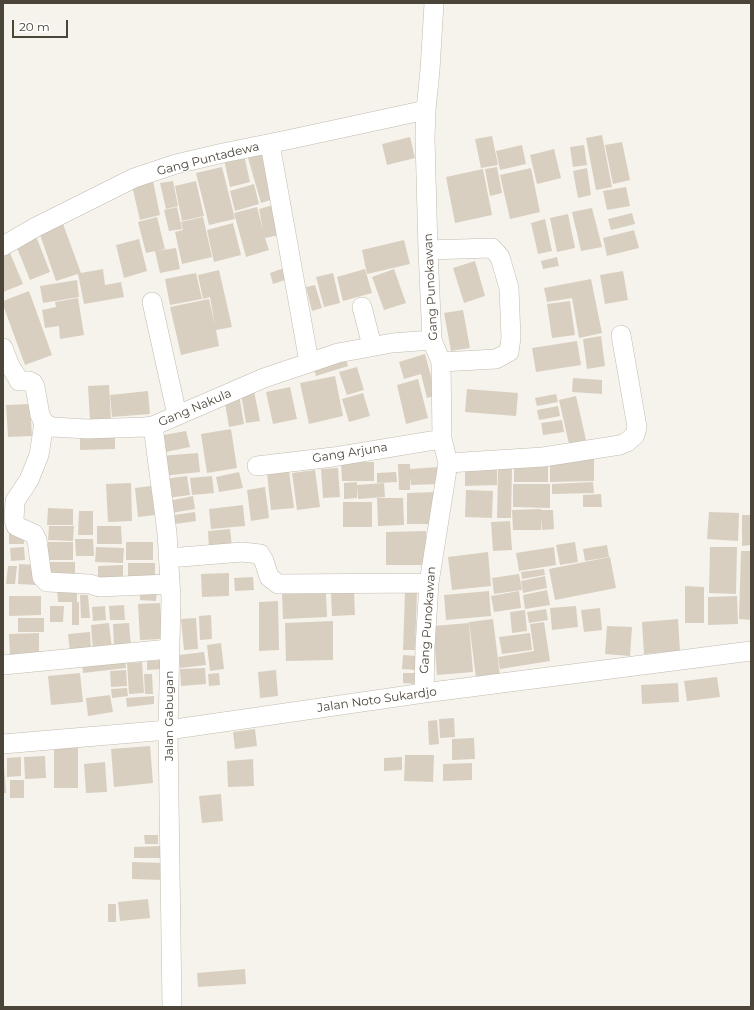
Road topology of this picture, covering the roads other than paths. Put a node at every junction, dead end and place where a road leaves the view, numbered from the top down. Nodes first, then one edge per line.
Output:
1 (434, 3) edge
2 (426, 110) junction
3 (270, 144) junction
4 (3, 246) edge
5 (428, 250) junction
6 (152, 302) dead end
7 (362, 307) dead end
8 (621, 335) dead end
9 (432, 340) junction
10 (372, 346) junction
11 (3, 348) edge
12 (309, 362) junction
13 (441, 362) junction
14 (177, 415) junction
15 (44, 423) junction
16 (152, 426) junction
17 (442, 439) junction
18 (448, 463) junction
19 (258, 466) dead end
20 (169, 558) junction
21 (429, 583) junction
22 (169, 584) junction
23 (169, 649) junction
24 (751, 652) edge
25 (3, 665) edge
26 (424, 693) junction
27 (168, 730) junction
28 (3, 744) edge
29 (172, 1007) edge

1 - 2 street, Gang Punokawan
2 - 3 street, Gang Puntadewa
2 - 5 street, Gang Punokawan
3 - 4 street, Gang Puntadewa
3 - 12 street
5 - 9 street, Gang Punokawan
5 - 13 street
6 - 14 street
7 - 10 street
8 - 18 street
9 - 10 street, Gang Nakula
9 - 13 street, Gang Punokawan
10 - 12 street, Gang Nakula
11 - 15 street
12 - 14 street, Gang Nakula
13 - 17 street, Gang Punokawan
14 - 16 street, Gang Nakula
15 - 16 street, Gang Nakula
15 - 22 street
16 - 20 street, Jalan Gabugan
17 - 18 street, Gang Punokawan
17 - 19 street, Gang Arjuna
18 - 21 street, Gang Punokawan
20 - 21 street
20 - 22 street, Jalan Gabugan
21 - 26 street, Gang Punokawan
22 - 23 street, Jalan Gabugan
23 - 25 street
23 - 27 street, Jalan Gabugan
24 - 26 street, Jalan Noto Sukardjo
26 - 27 street, Jalan Noto Sukardjo
27 - 28 street, Jalan Noto Sukardjo
27 - 29 street, Jalan Gabugan

